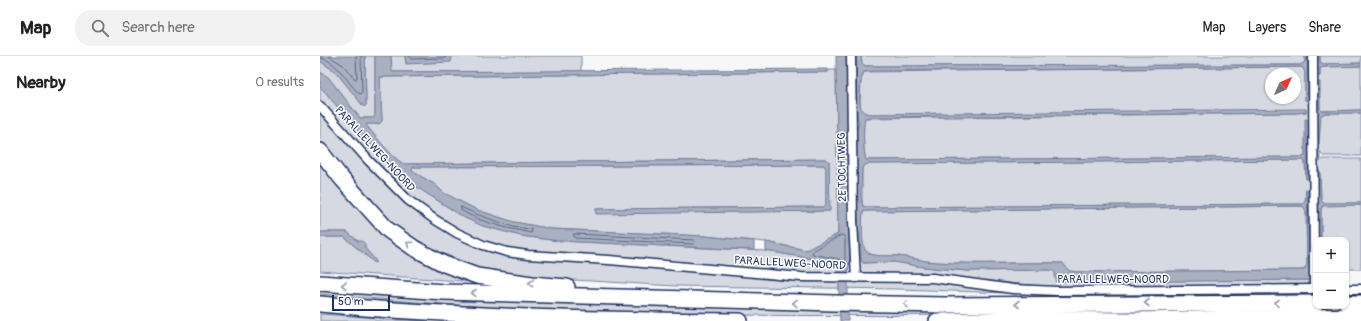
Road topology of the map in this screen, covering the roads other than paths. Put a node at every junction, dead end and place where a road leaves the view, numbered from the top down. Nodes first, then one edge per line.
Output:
1 (852, 56) edge
2 (1313, 56) edge
3 (320, 106) edge
4 (320, 151) edge
5 (1314, 273) edge
6 (853, 278) junction
7 (320, 283) edge
8 (1361, 288) edge
9 (1349, 289) edge
10 (1313, 291) edge
11 (1313, 291) edge
12 (666, 300) junction
13 (1349, 303) edge
14 (1361, 303) edge
15 (320, 304) edge
16 (1361, 316) edge
17 (645, 321) edge
18 (740, 321) edge
19 (937, 321) edge

1 - 6 street, 2E TOCHTWEG
2 - 5 street
3 - 6 street, PARALLELWEG-NOORD
12 -> 4 highway
6 - 10 street, PARALLELWEG-NOORD
12 -> 7 highway
8 - 9 street
11 -> 12 highway
13 - 14 highway
15 - 17 highway
16 - 19 highway
17 - 18 highway

